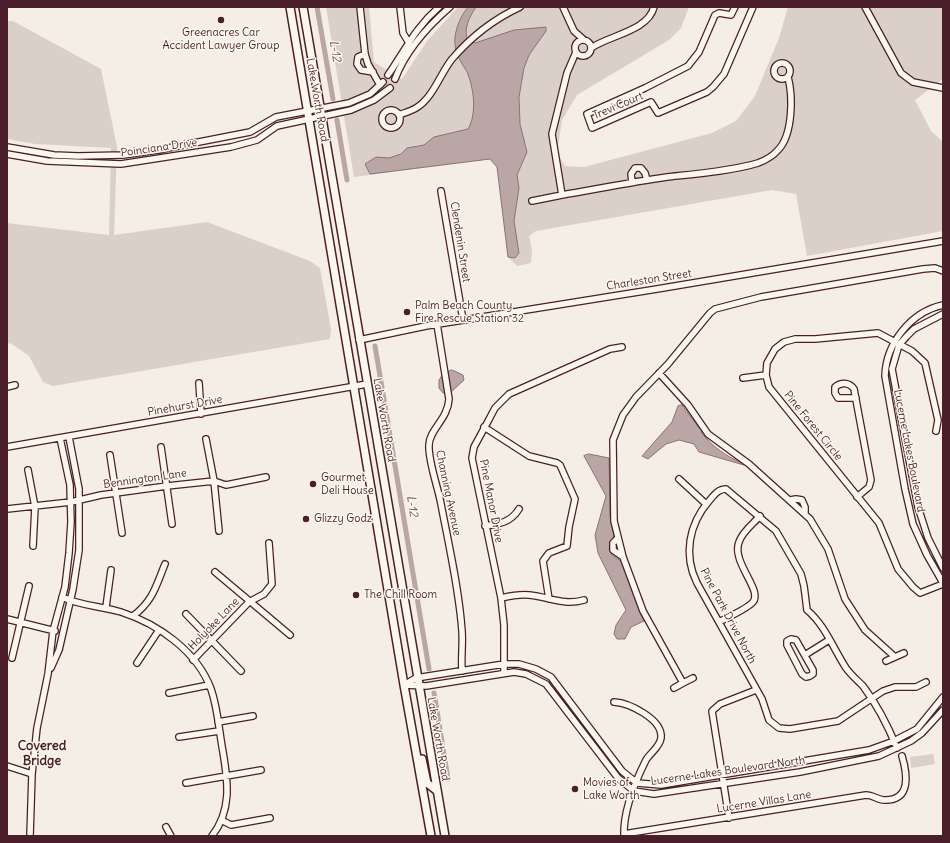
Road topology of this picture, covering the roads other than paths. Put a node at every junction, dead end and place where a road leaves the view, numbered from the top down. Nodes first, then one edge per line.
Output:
1 (290, 7) edge
2 (303, 7) edge
3 (360, 7) edge
4 (400, 7) edge
5 (439, 7) edge
6 (450, 7) edge
7 (520, 7) edge
8 (563, 7) edge
9 (654, 7) edge
10 (735, 7) edge
11 (753, 7) edge
12 (865, 7) edge
13 (574, 31) junction
14 (583, 39) junction
15 (408, 41) junction
16 (575, 44) junction
17 (590, 45) junction
18 (412, 47) junction
19 (576, 52) junction
20 (365, 54) junction
21 (583, 56) junction
22 (573, 63) junction
23 (373, 72) junction
24 (388, 75) dead end
25 (788, 77) dead end
26 (395, 79) dead end
27 (390, 88) dead end
28 (943, 88) edge
29 (363, 98) junction
30 (366, 104) junction
31 (308, 110) junction
32 (322, 113) junction
33 (399, 115) dead end
34 (309, 118) junction
35 (7, 146) edge
36 (7, 154) edge
37 (647, 180) junction
38 (632, 182) junction
39 (441, 191) dead end
40 (562, 195) junction
41 (532, 201) dead end
42 (943, 240) edge
43 (943, 271) edge
44 (943, 305) edge
45 (943, 314) edge
46 (463, 320) junction
47 (437, 324) junction
48 (359, 340) junction
49 (897, 344) junction
50 (622, 347) dead end
51 (659, 373) junction
52 (766, 375) junction
53 (743, 378) dead end
54 (199, 383) dead end
55 (367, 384) junction
56 (15, 385) dead end
57 (354, 386) junction
58 (7, 387) edge
59 (856, 398) dead end
60 (201, 414) junction
61 (484, 427) junction
62 (936, 431) dead end
63 (70, 437) junction
64 (60, 438) junction
65 (206, 439) dead end
66 (7, 447) edge
67 (161, 447) dead end
68 (110, 455) dead end
69 (28, 470) dead end
70 (266, 477) dead end
71 (679, 479) dead end
72 (214, 481) junction
73 (167, 486) junction
74 (372, 489) junction
75 (117, 493) junction
76 (858, 497) junction
77 (79, 500) junction
78 (71, 502) junction
79 (706, 504) junction
80 (35, 507) junction
81 (7, 509) edge
82 (388, 509) junction
83 (519, 509) dead end
84 (760, 516) junction
85 (172, 524) dead end
86 (485, 526) junction
87 (219, 531) dead end
88 (122, 533) dead end
89 (269, 543) dead end
90 (33, 546) dead end
91 (165, 564) dead end
92 (943, 568) edge
93 (111, 570) dead end
94 (215, 572) dead end
95 (943, 583) edge
96 (28, 586) dead end
97 (62, 597) junction
98 (501, 598) junction
99 (548, 599) junction
100 (584, 600) dead end
101 (70, 601) junction
102 (249, 602) junction
103 (106, 607) junction
104 (186, 614) dead end
105 (133, 616) junction
106 (7, 619) edge
107 (719, 622) junction
108 (21, 623) junction
109 (63, 628) junction
110 (159, 630) junction
111 (53, 631) junction
112 (290, 635) dead end
113 (212, 640) junction
114 (829, 640) junction
115 (904, 653) dead end
116 (805, 655) junction
117 (895, 657) junction
118 (12, 658) dead end
119 (193, 660) junction
120 (886, 661) dead end
121 (136, 663) dead end
122 (504, 664) junction
123 (241, 671) dead end
124 (462, 671) junction
125 (504, 673) junction
126 (48, 674) junction
127 (416, 678) junction
128 (693, 678) dead end
129 (926, 682) dead end
130 (683, 683) junction
131 (209, 685) junction
132 (404, 685) junction
133 (418, 686) junction
134 (674, 688) dead end
135 (756, 690) junction
136 (169, 693) dead end
137 (943, 698) edge
138 (871, 699) junction
139 (614, 702) dead end
140 (943, 710) edge
141 (253, 716) dead end
142 (410, 719) junction
143 (218, 722) junction
144 (219, 731) junction
145 (179, 738) dead end
146 (894, 741) junction
147 (897, 748) junction
148 (902, 756) dead end
149 (7, 766) edge
150 (260, 770) dead end
151 (32, 774) junction
152 (226, 776) junction
153 (722, 776) junction
154 (186, 783) dead end
155 (637, 783) junction
156 (724, 783) junction
157 (436, 790) junction
158 (634, 790) junction
159 (270, 818) dead end
160 (729, 818) junction
161 (221, 820) junction
162 (166, 827) dead end
163 (214, 835) edge
164 (624, 835) edge
165 (30, 836) edge
166 (171, 836) edge
167 (431, 836) edge
168 (445, 836) edge

1 - 31 main road, Lake Worth Road
2 - 32 main road, Lake Worth Road
3 - 20 street
4 - 15 street
5 - 15 street
6 - 18 street
7 - 33 street
8 - 13 street
9 - 17 street
10 - 11 street, Trevi Court
12 - 28 street
13 - 14 street
13 - 16 street
14 - 16 street
14 - 17 street
15 - 18 street
15 - 24 street
16 - 19 street
17 - 21 street
18 - 26 street
19 - 21 street
19 - 22 street
20 - 23 street
20 - 23 street
21 - 22 street
22 - 40 street
23 - 29 street
25 - 37 street
27 - 30 street
29 - 30 street
29 - 32 street
30 - 32 street
31 - 32 street, Poinciana Drive
31 - 34 main road, Lake Worth Road
31 - 35 street, Poinciana Drive
32 - 34 street, Poinciana Drive
32 - 48 main road, Lake Worth Road
34 - 36 street, Poinciana Drive
34 - 57 main road, Lake Worth Road
37 - 38 street
37 - 38 street
38 - 40 street
39 - 46 street, Clendenin Street
40 - 41 street
42 - 46 street, Charleston Street
43 - 51 street
44 - 49 street
45 - 49 street
46 - 47 street, Charleston Street
47 - 48 street, Charleston Street
47 - 124 street, Channing Avenue
48 - 55 main road, Lake Worth Road
49 - 52 street
49 - 62 street
49 - 92 street, Lucerne Lakes Boulevard
49 - 95 street, Lucerne Lakes Boulevard
50 - 61 street, Pine Manor Drive
51 - 117 street
51 - 130 street
52 - 53 street
52 - 76 street, Pine Forest Circle
54 - 60 street
55 - 57 street, Pinehurst Drive
55 - 82 main road, Lake Worth Road
56 - 58 street
57 - 60 street, Pinehurst Drive
57 - 74 main road, Lake Worth Road
59 - 76 street
60 - 63 street, Pinehurst Drive
61 - 86 street, Pine Manor Drive
61 - 99 street
63 - 64 street, Pinehurst Drive
63 - 77 street
64 - 66 street, Pinehurst Drive
64 - 78 street
65 - 72 street
67 - 73 street
68 - 75 street
69 - 80 street
70 - 72 street, Bennington Lane
71 - 79 street
72 - 73 street, Bennington Lane
72 - 87 street
73 - 75 street, Bennington Lane
73 - 85 street
74 - 82 main road
74 - 132 main road, Lake Worth Road
75 - 77 street, Bennington Lane
75 - 88 street
76 - 95 street, Pine Forest Circle
77 - 78 street, Bennington Lane
77 - 101 street
78 - 80 street, Bennington Lane
78 - 97 street
79 - 84 street, Pine Park Drive North
79 - 107 street, Pine Park Drive North
80 - 81 street, Bennington Lane
80 - 90 street
82 - 127 main road, Lake Worth Road
83 - 86 street
84 - 107 street
84 - 114 street
86 - 98 street, Pine Manor Drive
89 - 102 street, Holyoke Lane
91 - 105 street
93 - 103 street
94 - 102 street
96 - 108 street
97 - 101 street
97 - 111 street
98 - 99 street
98 - 122 street, Pine Manor Drive
99 - 100 street
101 - 103 street
101 - 109 street
102 - 112 street
102 - 113 street, Holyoke Lane
103 - 105 street
104 - 113 street
105 - 110 street
106 - 108 street
107 - 135 street, Pine Park Drive North
108 - 111 street
108 - 118 street
109 - 111 street
109 - 126 street
110 - 119 street
110 - 121 street
111 - 126 street
113 - 119 street, Holyoke Lane
113 - 123 street
114 - 116 street
114 - 138 street
115 - 117 street
116 - 116 street
117 - 120 street
119 - 131 street
122 - 124 street, Lucerne Lakes Boulevard North
122 - 125 street, Pine Manor Drive
122 - 155 street, Lucerne Lakes Boulevard North
124 - 127 street, Lucerne Lakes Boulevard North
125 - 133 street, Lucerne Lakes Boulevard North
125 - 158 street, Lucerne Lakes Boulevard North
126 - 151 street
127 - 132 street, Lucerne Lakes Boulevard North
127 - 133 main road, Lake Worth Road
128 - 130 street
129 - 138 street, Pine Park Drive North
130 - 134 street
131 - 136 street
131 - 143 street
132 - 133 street, Lucerne Lakes Boulevard North
132 - 142 main road, Lake Worth Road
133 - 157 main road, Lake Worth Road
135 - 138 street, Pine Park Drive North
135 - 153 street
137 - 146 street, Lucerne Lakes Boulevard North
138 - 146 street
139 - 155 street
140 - 147 street, Lucerne Lakes Boulevard North
141 - 143 street
142 - 157 main road
142 - 167 main road, Lake Worth Road
143 - 144 street
144 - 145 street
144 - 152 street
146 - 147 street
146 - 153 street, Lucerne Lakes Boulevard North
147 - 156 street, Lucerne Lakes Boulevard North
148 - 160 street, Lucerne Villas Lane
149 - 151 street
150 - 152 street
151 - 165 street
152 - 154 street
152 - 161 street
153 - 155 street, Lucerne Lakes Boulevard North
153 - 156 street
155 - 158 street
156 - 158 street, Lucerne Lakes Boulevard North
156 - 160 street
157 - 168 main road, Lake Worth Road
158 - 164 street
159 - 161 street
160 - 164 street, Lucerne Villas Lane
161 - 163 street
162 - 166 street

